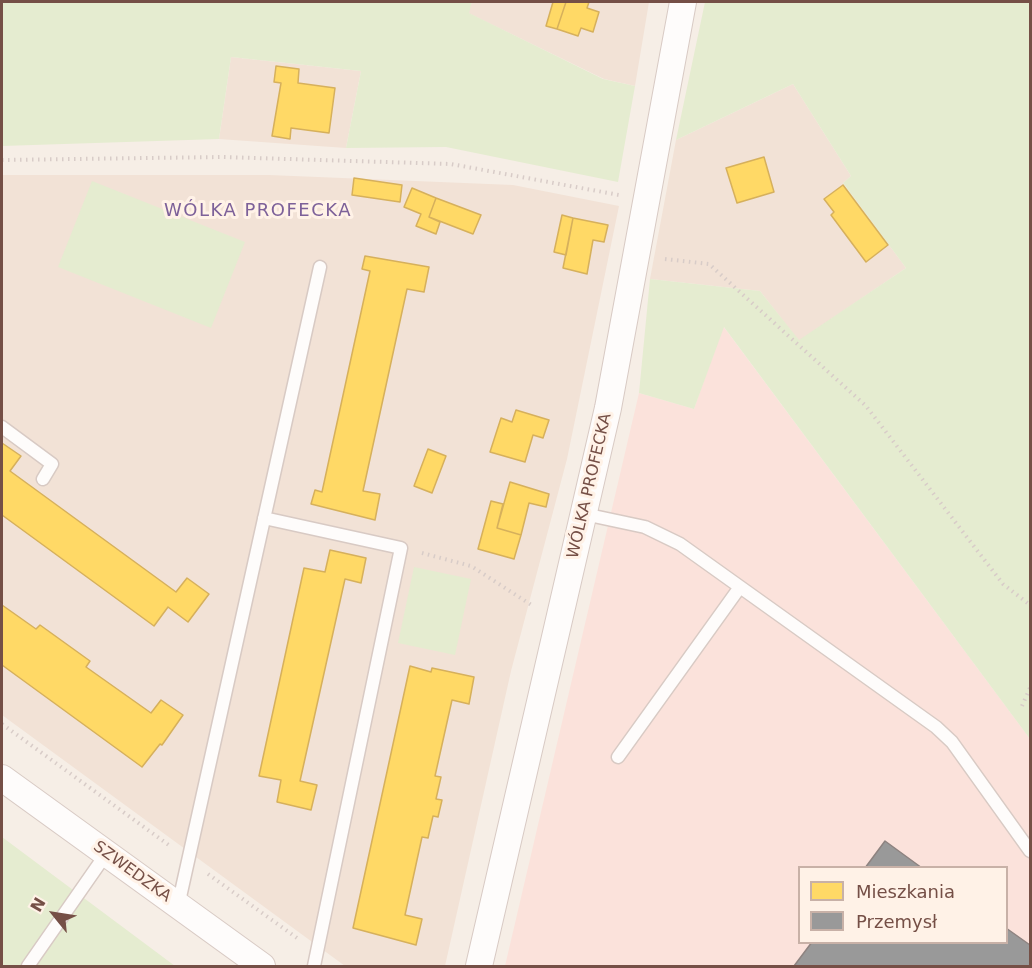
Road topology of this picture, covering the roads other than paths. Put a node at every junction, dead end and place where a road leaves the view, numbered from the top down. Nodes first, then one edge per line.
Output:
1 (683, 2) edge
2 (320, 267) dead end
3 (2, 427) edge
4 (43, 479) dead end
5 (584, 514) junction
6 (264, 518) junction
7 (740, 587) junction
8 (618, 757) dead end
9 (2, 778) edge
10 (1030, 851) edge
11 (106, 854) junction
12 (178, 906) junction
13 (27, 966) edge
14 (262, 966) edge
15 (314, 966) edge
16 (479, 966) edge

1 - 5 street, WÓLKA PROFECKA
2 - 6 lane
3 - 4 lane
5 - 7 lane
5 - 16 street, WÓLKA PROFECKA
6 - 12 lane
6 - 15 lane
7 - 8 lane
7 - 10 lane
9 - 11 street, SZWEDZKA
11 - 12 street, SZWEDZKA
11 - 13 lane
12 - 14 street, SZWEDZKA

